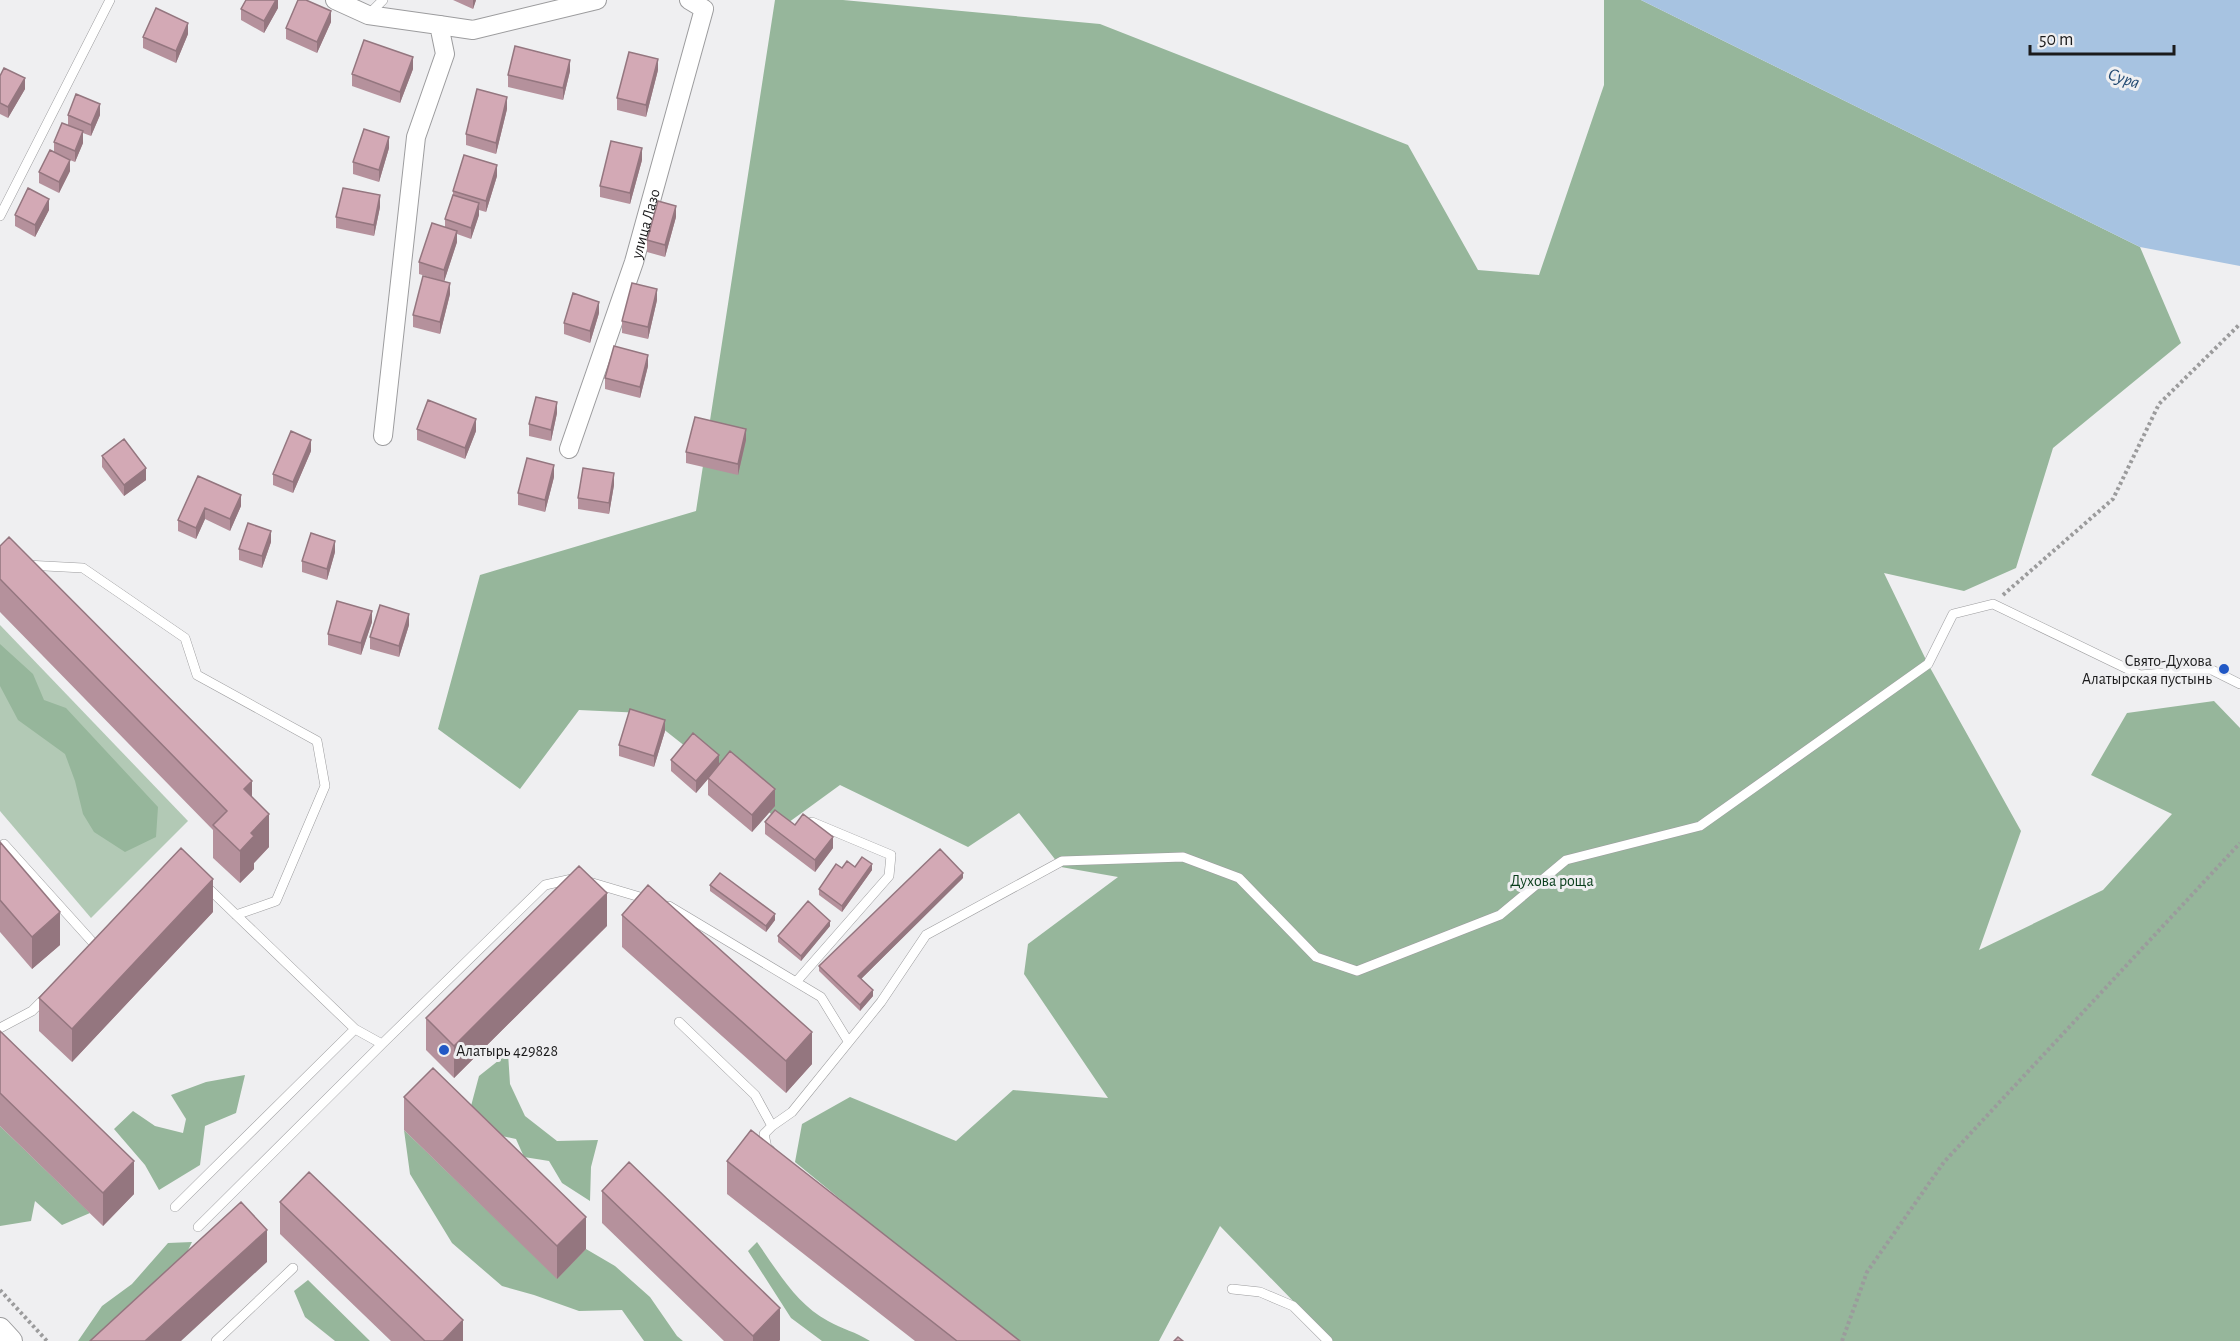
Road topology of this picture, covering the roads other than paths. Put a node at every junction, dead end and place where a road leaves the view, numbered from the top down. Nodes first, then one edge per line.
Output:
1 (110, 0) edge
2 (335, 0) edge
3 (382, 0) edge
4 (597, 0) edge
5 (689, 0) edge
6 (368, 15) junction
7 (439, 25) junction
8 (0, 216) edge
9 (383, 436) dead end
10 (569, 449) dead end
11 (15, 565) edge
12 (2240, 684) edge
13 (812, 822) edge
14 (4, 844) edge
15 (195, 876) edge
16 (236, 915) junction
17 (104, 937) edge
18 (96, 946) junction
19 (88, 954) edge
20 (796, 982) junction
21 (56, 987) edge
22 (680, 1022) dead end
23 (0, 1028) edge
24 (356, 1029) junction
25 (848, 1041) junction
26 (382, 1044) junction
27 (772, 1126) junction
28 (776, 1155) edge
29 (175, 1207) dead end
30 (198, 1227) dead end
31 (293, 1268) dead end
32 (1232, 1289) dead end
33 (0, 1329) edge
34 (10, 1341) edge
35 (216, 1341) edge
36 (1328, 1341) edge

1 - 8 lane
2 - 6 street
3 - 6 lane
4 - 7 street
5 - 10 street, улица Лазо
6 - 7 street
7 - 9 street
11 - 16 lane
12 - 25 lane
13 - 20 lane
14 - 18 lane
15 - 16 lane
16 - 24 lane
17 - 18 lane
18 - 19 lane
20 - 25 lane
20 - 26 lane
21 - 23 lane
22 - 27 lane
24 - 26 lane
24 - 29 lane
25 - 27 lane
26 - 30 lane
27 - 28 lane
31 - 35 lane
32 - 36 lane
33 - 34 street

